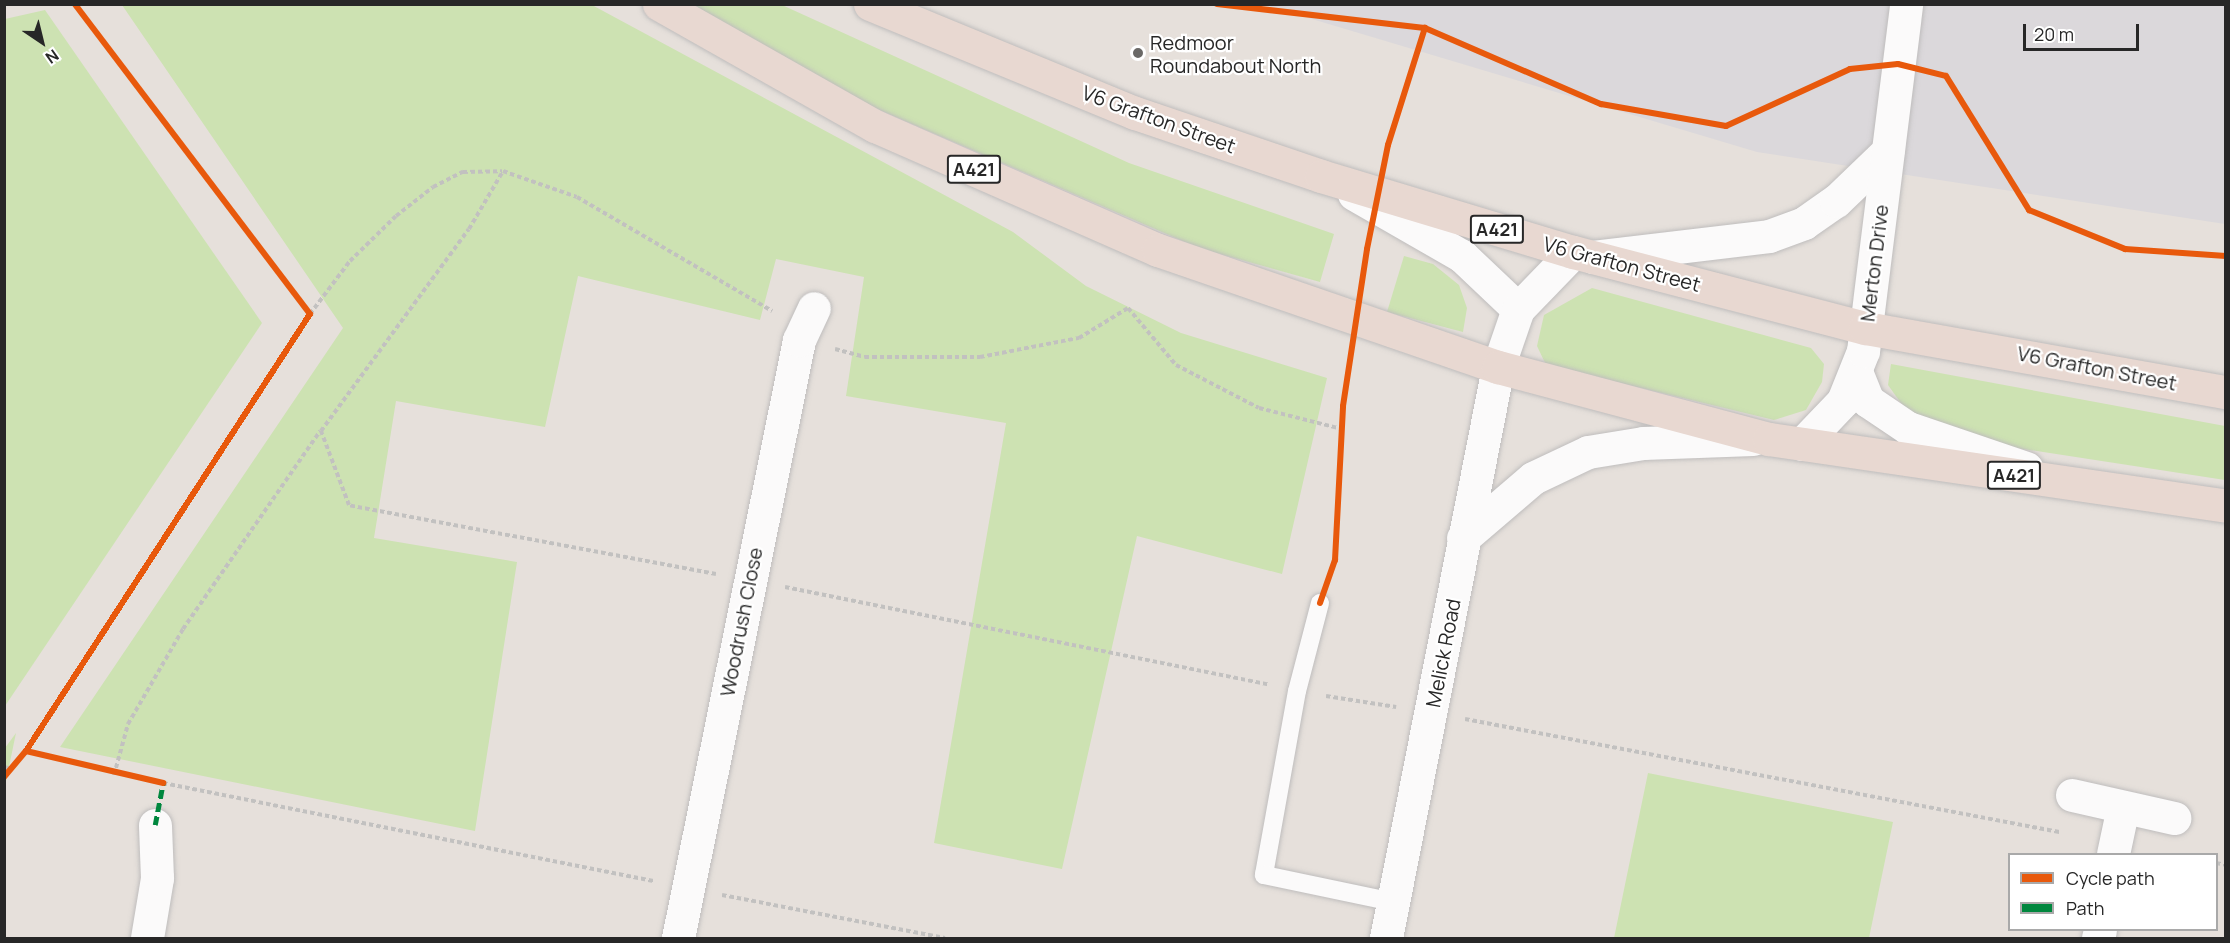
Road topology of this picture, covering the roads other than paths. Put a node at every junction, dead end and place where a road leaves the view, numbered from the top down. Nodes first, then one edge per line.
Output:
1 (659, 4) edge
2 (870, 4) edge
3 (1906, 4) edge
4 (1887, 152) junction
5 (1421, 218) junction
6 (1583, 255) junction
7 (814, 308) dead end
8 (1518, 309) junction
9 (1865, 328) junction
10 (1498, 367) junction
11 (1857, 374) junction
12 (2226, 392) edge
13 (1769, 439) junction
14 (1802, 444) junction
15 (2074, 485) junction
16 (2226, 506) edge
17 (1463, 538) junction
18 (1320, 603) dead end
19 (2072, 795) dead end
20 (2123, 807) junction
21 (2175, 818) dead end
22 (155, 825) dead end
23 (2114, 848) edge
24 (1393, 902) junction
25 (147, 939) edge
26 (678, 939) edge
27 (1386, 939) edge

1 - 10 highway, A421
2 - 5 highway, V6 Grafton Street / A421
3 - 4 street, Merton Drive
4 - 6 street, Merton Drive
4 - 9 street, Merton Drive
5 - 6 highway, V6 Grafton Street / A421
5 - 8 street
6 - 8 street
6 - 9 highway, V6 Grafton Street / A421
7 - 26 street, Woodrush Close
8 - 10 street, Melick Road
9 - 11 street, Merton Drive
9 - 12 highway, V6 Grafton Street / A421
10 - 13 highway, A421
10 - 17 street, Melick Road
11 - 14 street
11 - 15 street
13 - 14 highway, A421
13 - 17 street
14 - 15 highway, A421
15 - 16 highway, A421
17 - 24 street, Melick Road
18 - 24 lane
19 - 20 street
20 - 21 street
20 - 23 street
22 - 25 street
24 - 27 street, Melick Road

